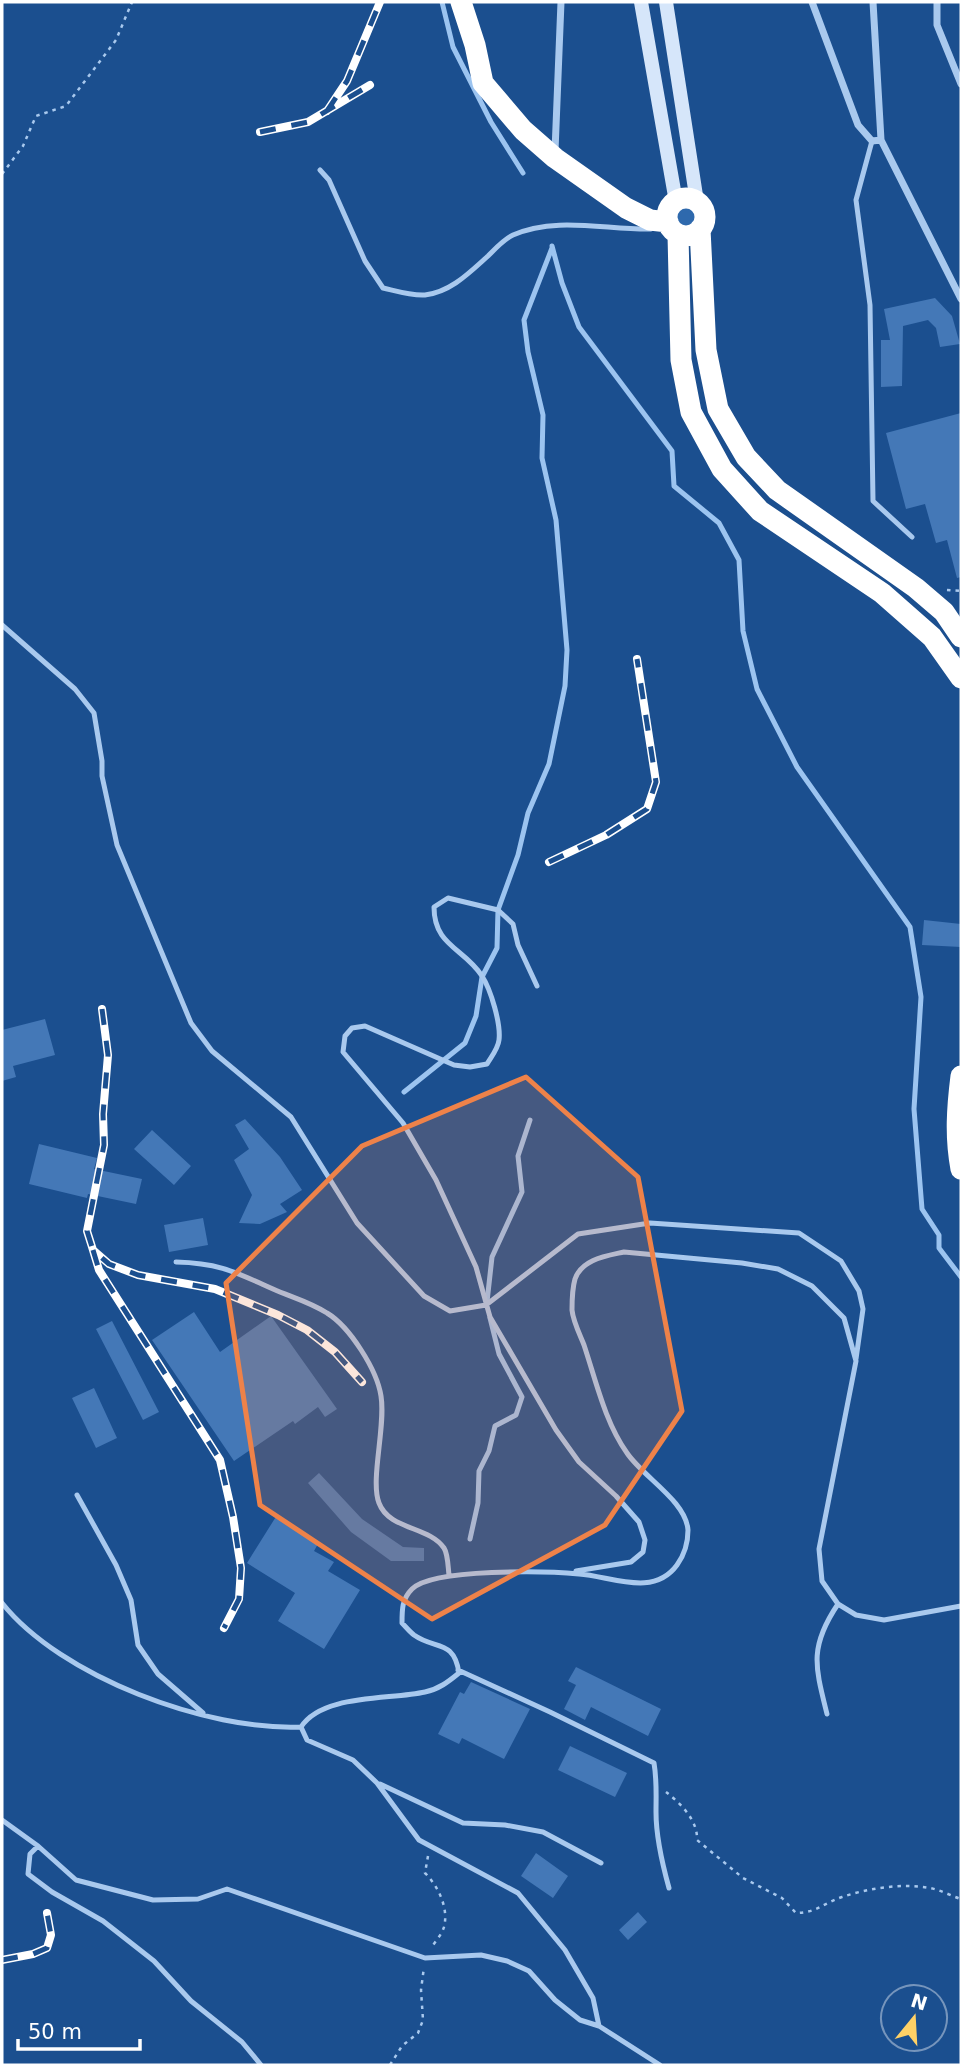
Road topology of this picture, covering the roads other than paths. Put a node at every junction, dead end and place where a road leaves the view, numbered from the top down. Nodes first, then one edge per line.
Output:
1 (461, 2) edge
2 (561, 2) edge
3 (641, 2) edge
4 (666, 2) edge
5 (812, 2) edge
6 (873, 2) edge
7 (937, 2) edge
8 (961, 84) edge
9 (876, 141) junction
10 (555, 158) junction
11 (320, 170) dead end
12 (676, 202) junction
13 (697, 202) junction
14 (673, 228) junction
15 (701, 229) junction
16 (961, 299) edge
17 (912, 537) dead end
18 (2, 625) edge
19 (961, 637) edge
20 (961, 678) edge
21 (537, 986) dead end
22 (961, 1076) edge
23 (961, 1169) edge
24 (176, 1262) dead end
25 (486, 1305) junction
26 (856, 1361) junction
27 (77, 1494) dead end
28 (563, 1573) junction
29 (449, 1575) junction
30 (2, 1603) edge
31 (838, 1604) junction
32 (961, 1606) edge
33 (458, 1670) junction
34 (827, 1714) dead end
35 (205, 1716) junction
36 (301, 1727) junction
37 (377, 1783) junction
38 (2, 1820) edge
39 (38, 1846) junction
40 (601, 1863) dead end
41 (669, 1888) dead end
42 (599, 2026) junction
43 (261, 2065) edge
44 (660, 2065) edge

1 - 10 highway
2 - 10 street
3 - 12 main road
4 - 13 main road
5 - 9 street
6 - 9 street
7 - 8 street
9 - 16 street
9 - 17 lane
10 - 14 highway
11 - 14 lane
12 - 13 highway
12 - 14 highway
13 - 15 highway
14 - 15 highway
14 - 20 highway
15 - 19 highway
18 - 25 lane
21 - 25 lane
22 - 23 highway
24 - 29 lane
25 - 26 lane
25 - 28 lane
26 - 28 lane
26 - 31 lane
27 - 35 lane
28 - 29 lane
29 - 33 lane
30 - 35 lane
31 - 32 lane
31 - 34 lane
33 - 36 lane
33 - 41 lane
35 - 36 lane
36 - 37 lane
37 - 40 lane
37 - 42 lane
38 - 39 lane
39 - 42 lane
39 - 43 lane
42 - 44 lane

